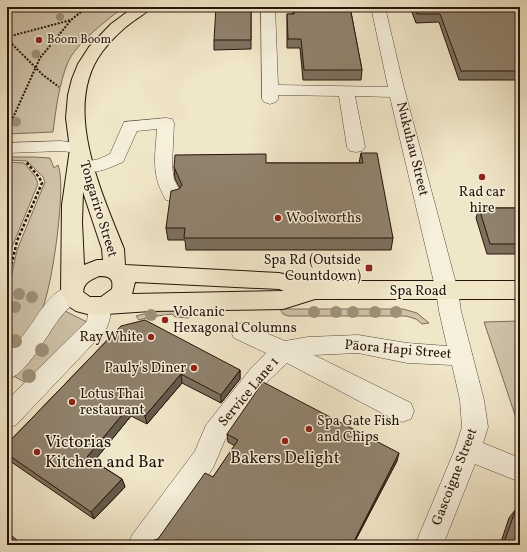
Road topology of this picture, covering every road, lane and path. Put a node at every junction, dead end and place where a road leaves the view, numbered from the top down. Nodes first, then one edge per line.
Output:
1 (86, 7) edge
2 (144, 7) edge
3 (268, 7) edge
4 (378, 7) edge
5 (72, 20) junction
6 (7, 38) edge
7 (35, 66) junction
8 (62, 88) dead end
9 (346, 90) junction
10 (397, 92) junction
11 (7, 130) edge
12 (356, 146) dead end
13 (7, 148) edge
14 (79, 148) junction
15 (23, 161) dead end
16 (86, 167) junction
17 (173, 196) edge
18 (117, 271) junction
19 (7, 284) edge
20 (72, 288) junction
21 (315, 290) junction
22 (520, 290) edge
23 (447, 291) junction
24 (103, 306) junction
25 (242, 332) dead end
26 (284, 351) junction
27 (462, 356) junction
28 (7, 370) edge
29 (402, 411) dead end
30 (7, 417) edge
31 (468, 449) junction
32 (520, 470) edge
33 (142, 545) edge
34 (429, 545) edge

1 - 5 path
2 - 14 main road, Tongariro Street
3 - 9 street
4 - 10 street, Nukuhau Street
5 - 6 path
5 - 7 path
6 - 7 path
7 - 8 path
7 - 11 path
9 - 10 street
9 - 12 street
10 - 23 street, Nukuhau Street
13 - 14 street
14 - 16 main road, Tongariro Street
14 - 20 main road, Tongariro Street
15 - 19 path
16 - 17 street
16 - 18 main road, Tongariro Street
18 - 20 main road
18 - 21 main road, Spa Road
18 - 24 main road
20 - 24 main road
20 - 28 street
21 - 23 main road, Spa Road
21 - 24 main road, Spa Road
22 - 23 main road, Spa Road
23 - 27 street, Gascoigne Street
24 - 30 street
25 - 26 street
26 - 27 street, Pāora Hapi Street
26 - 29 street, Service Lane 1
26 - 33 street, Service Lane 1
27 - 31 street, Gascoigne Street
31 - 32 street
31 - 34 street, Gascoigne Street

